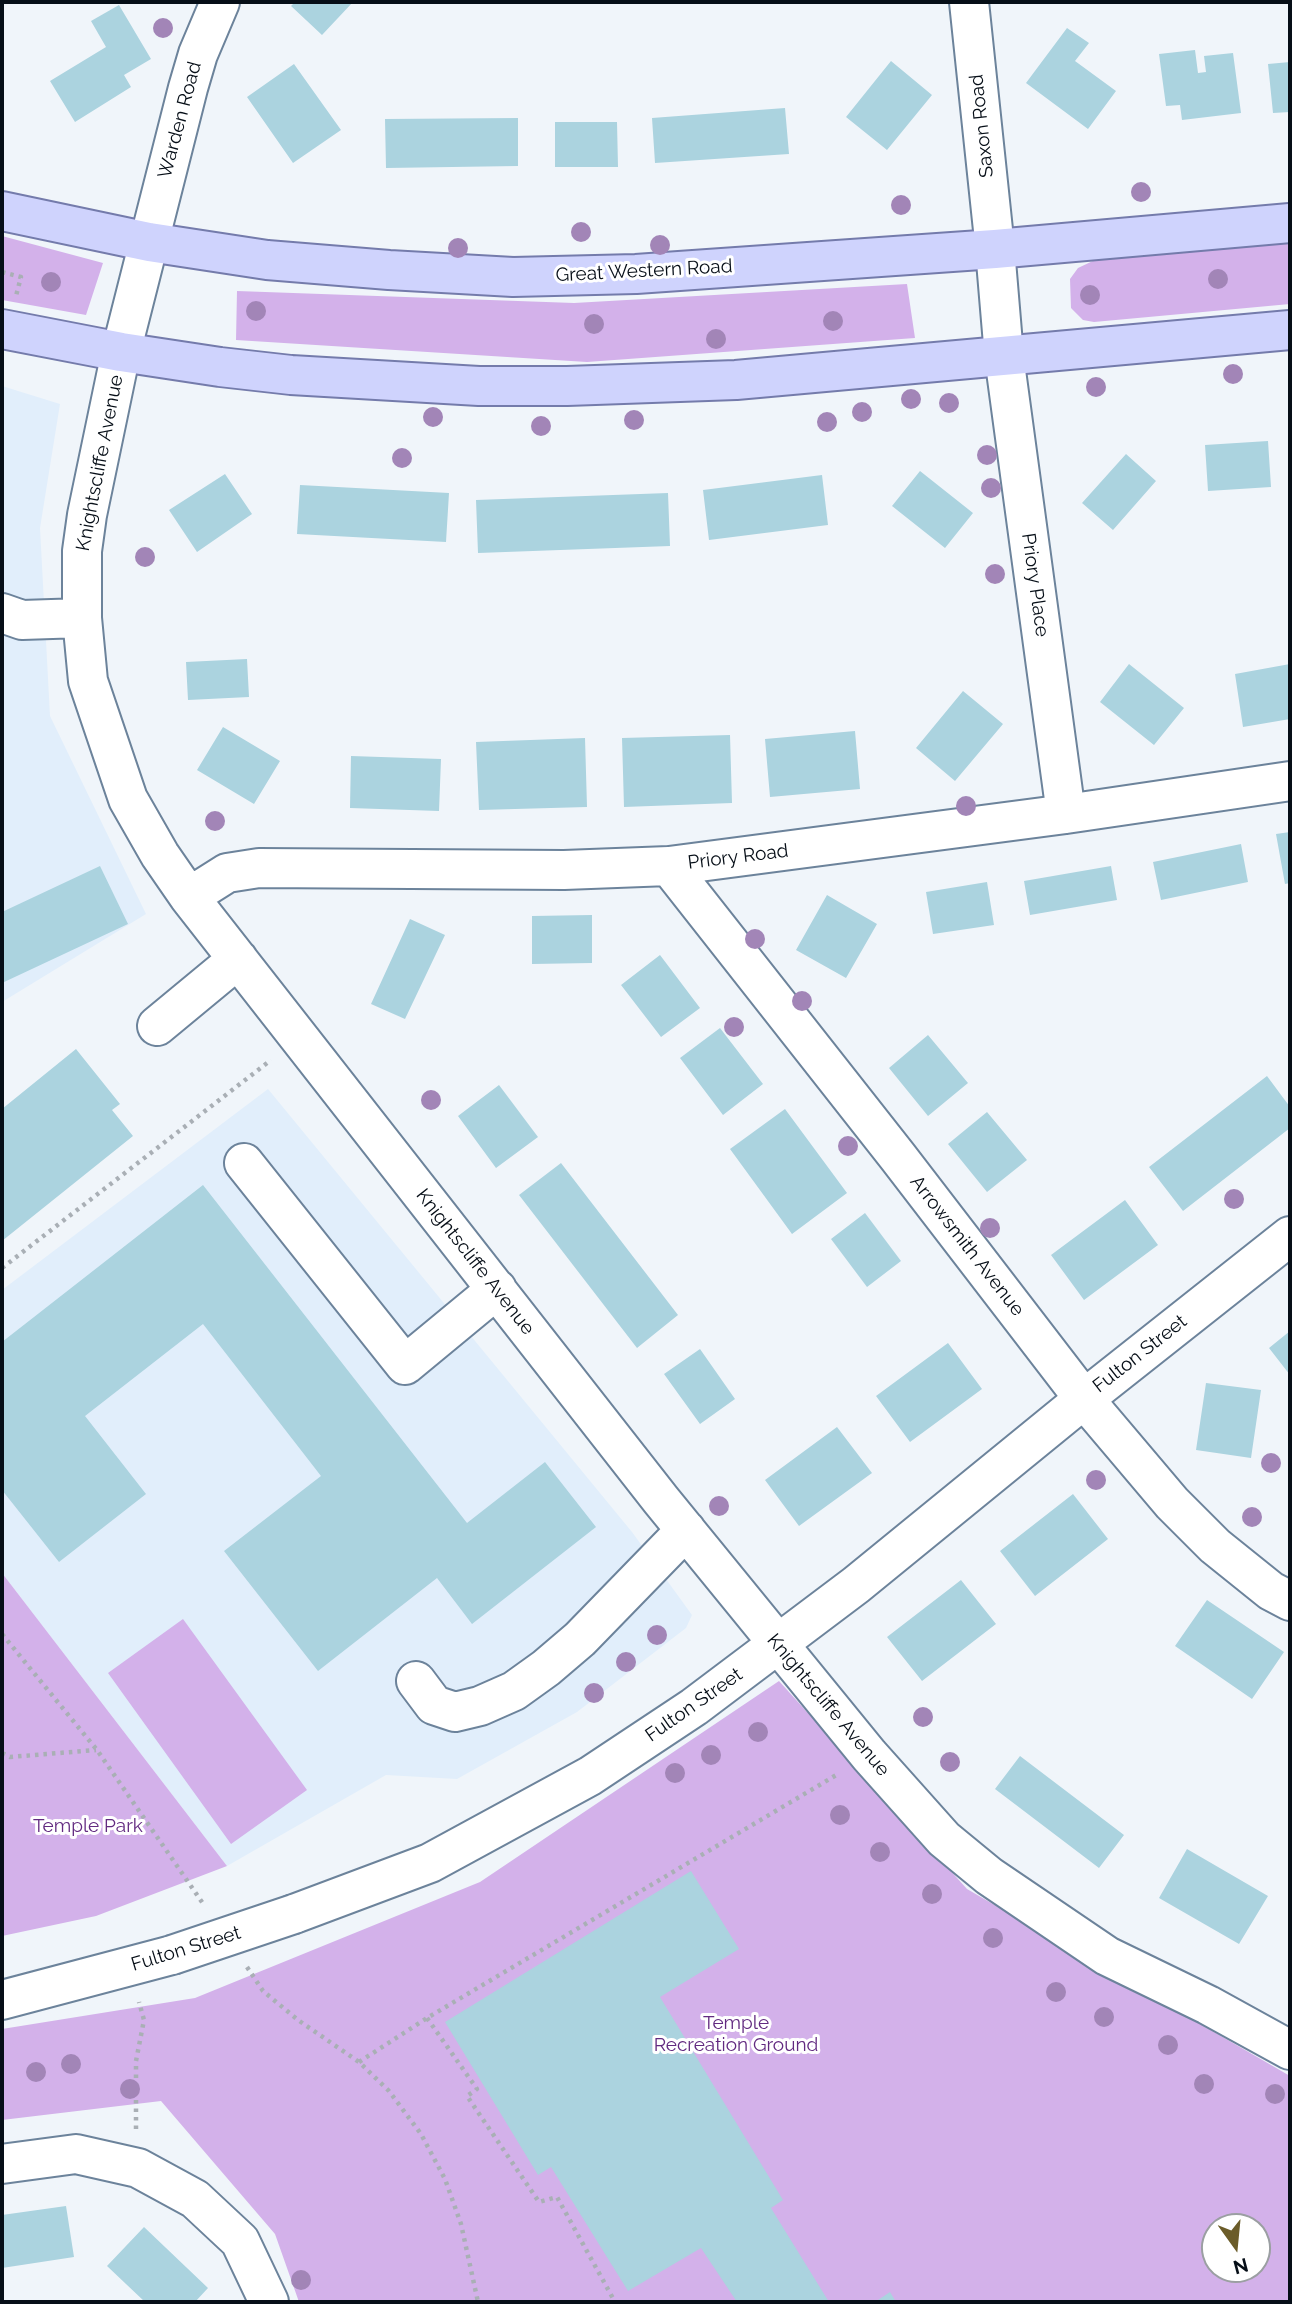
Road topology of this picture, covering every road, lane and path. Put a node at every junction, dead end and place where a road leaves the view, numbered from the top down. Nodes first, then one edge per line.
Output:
1 (220, 2) edge
2 (969, 2) edge
3 (2, 211) edge
4 (1290, 223) edge
5 (149, 242) junction
6 (995, 249) junction
7 (2, 329) edge
8 (1290, 330) edge
9 (121, 352) junction
10 (1004, 356) junction
11 (2, 613) edge
12 (82, 618) junction
13 (1290, 781) edge
14 (1066, 814) junction
15 (669, 866) junction
16 (188, 897) junction
17 (238, 959) junction
18 (157, 1026) dead end
19 (300, 1040) junction
20 (244, 1163) dead end
21 (1290, 1236) edge
22 (2, 1268) edge
23 (497, 1289) junction
24 (1084, 1399) junction
25 (686, 1530) junction
26 (1290, 1601) edge
27 (777, 1645) junction
28 (416, 1681) dead end
29 (97, 1750) dead end
30 (2, 1753) edge
31 (869, 1755) junction
32 (2, 2000) edge
33 (427, 2018) junction
34 (144, 2020) dead end
35 (1290, 2050) edge
36 (359, 2062) dead end
37 (2, 2164) edge
38 (138, 2168) junction
39 (269, 2302) edge
40 (615, 2302) edge

1 - 5 street, Warden Road
2 - 6 street, Saxon Road
3 - 5 main road, Great Western Road
4 - 6 main road, Great Western Road
5 - 6 main road, Great Western Road
5 - 9 street, Knightscliffe Avenue
6 - 10 street, Saxon Road
7 - 9 main road
8 - 10 main road
9 - 10 main road
9 - 12 street, Knightscliffe Avenue
10 - 14 street, Priory Place
11 - 12 street
12 - 16 street, Knightscliffe Avenue
13 - 14 street, Priory Road
14 - 15 street, Priory Road
15 - 16 street, Priory Road
15 - 24 street, Arrowsmith Avenue
16 - 17 street, Knightscliffe Avenue
17 - 18 street
17 - 19 street, Knightscliffe Avenue
19 - 22 path
19 - 23 street, Knightscliffe Avenue
20 - 23 street
21 - 24 street, Fulton Street
23 - 25 street, Knightscliffe Avenue
24 - 26 street, Arrowsmith Avenue
24 - 27 street, Fulton Street
25 - 27 street, Knightscliffe Avenue
25 - 28 street
27 - 31 street, Knightscliffe Avenue
27 - 32 street, Fulton Street, bridge
29 - 30 path
31 - 33 path
31 - 35 street, Knightscliffe Avenue
33 - 36 path
33 - 40 path
34 - 38 path
37 - 38 street
38 - 39 street

